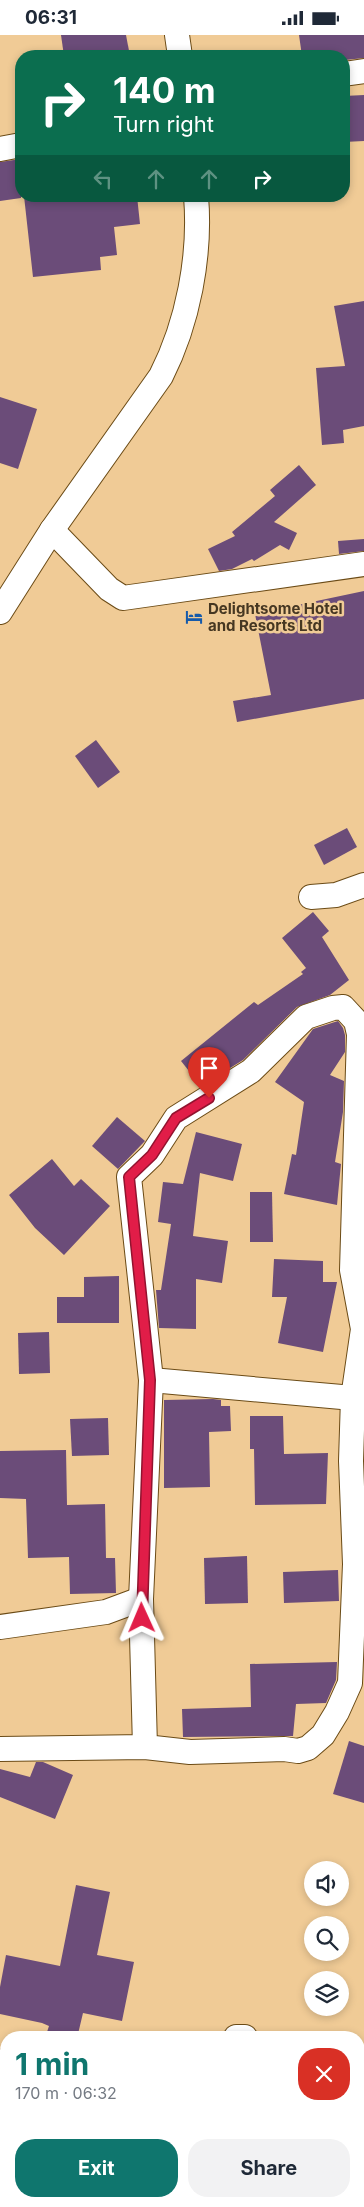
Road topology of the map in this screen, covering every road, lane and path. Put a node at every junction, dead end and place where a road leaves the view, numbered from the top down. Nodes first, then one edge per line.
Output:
1 (177, 35) edge
2 (179, 50) edge
3 (364, 71) edge
4 (350, 73) edge
5 (15, 146) edge
6 (0, 149) edge
7 (196, 202) edge
8 (52, 530) junction
9 (364, 564) edge
10 (0, 612) edge
11 (364, 885) edge
12 (311, 897) dead end
13 (363, 1329) edge
14 (150, 1380) junction
15 (354, 1398) junction
16 (359, 1534) edge
17 (141, 1599) junction
18 (0, 1627) edge
19 (357, 1687) edge
20 (145, 1747) junction
21 (0, 1749) edge

1 - 2 street
3 - 4 street
5 - 6 street
7 - 8 street
8 - 9 street
8 - 10 street
11 - 12 street
13 - 14 street
13 - 15 street
14 - 15 street
14 - 17 street
15 - 16 street
16 - 19 street
17 - 18 street
17 - 20 street
19 - 20 street
20 - 21 street

